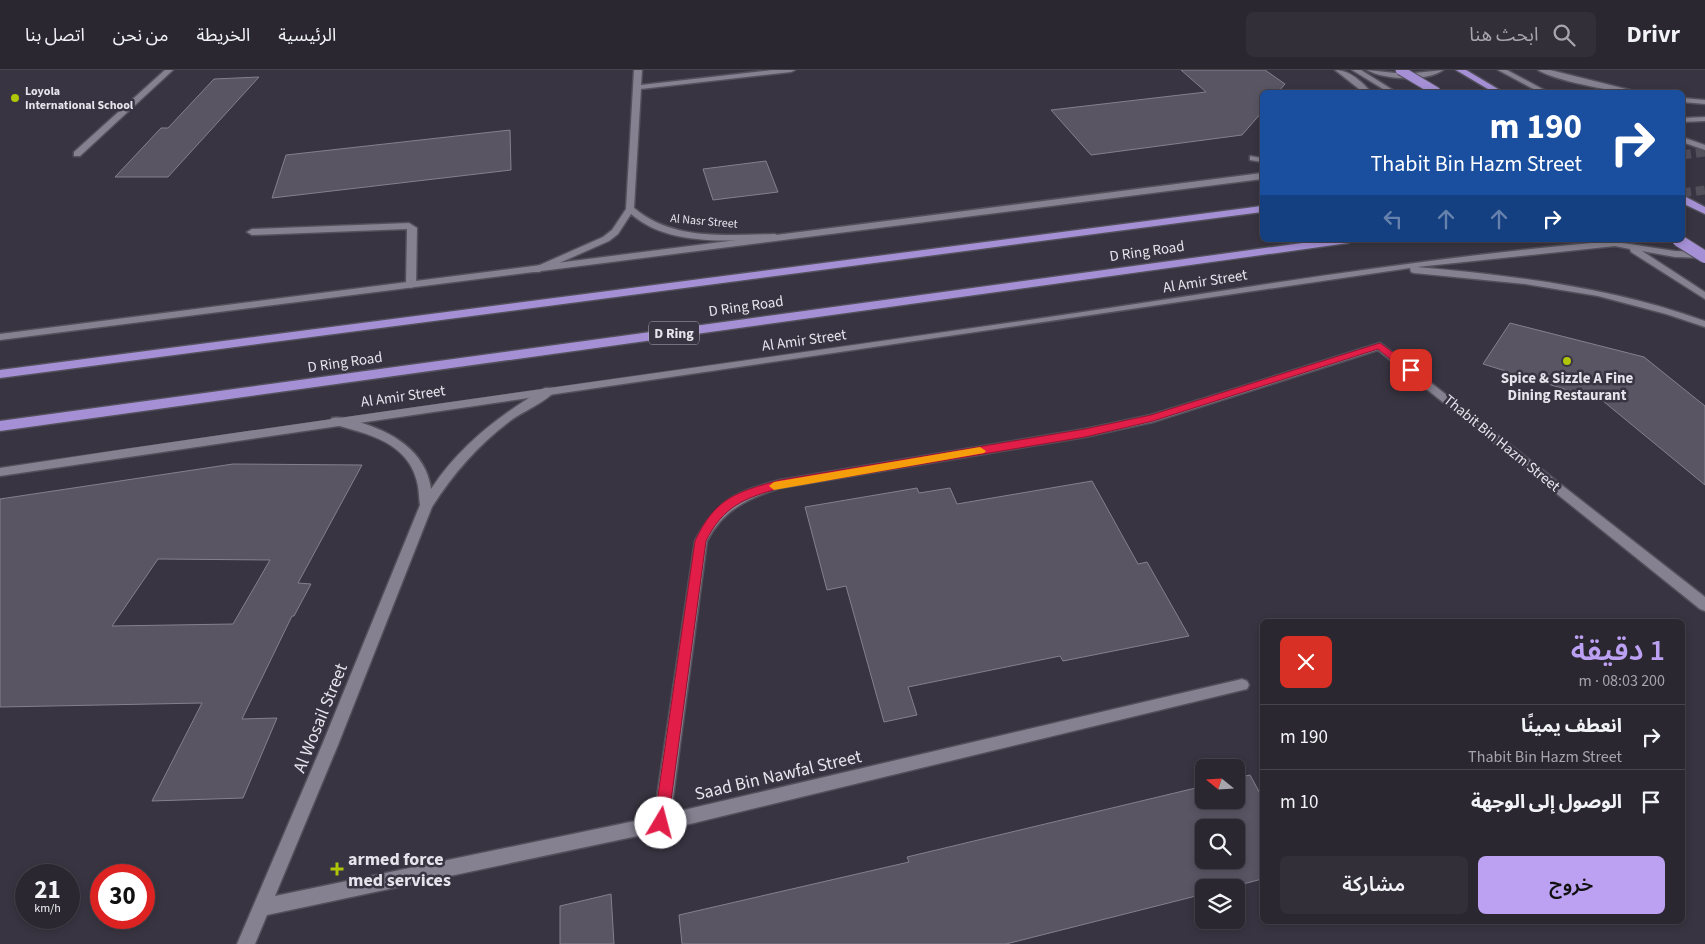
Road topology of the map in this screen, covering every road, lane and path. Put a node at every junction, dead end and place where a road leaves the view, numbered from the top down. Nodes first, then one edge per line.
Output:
1 (169, 70) edge
2 (638, 70) edge
3 (791, 70) edge
4 (1339, 70) edge
5 (1356, 70) edge
6 (1371, 70) edge
7 (1400, 70) edge
8 (1439, 70) edge
9 (1460, 70) edge
10 (1502, 70) edge
11 (1542, 70) edge
12 (638, 87) junction
13 (1365, 90) edge
14 (1389, 90) edge
15 (1434, 90) edge
16 (1495, 90) edge
17 (1540, 90) edge
18 (1622, 90) edge
19 (1685, 100) edge
20 (1705, 102) edge
21 (1705, 119) edge
22 (1685, 120) edge
23 (1685, 140) edge
24 (1705, 148) edge
25 (77, 154) dead end
26 (1253, 158) dead end
27 (1260, 160) edge
28 (1260, 176) edge
29 (1685, 200) edge
30 (630, 209) junction
31 (1260, 209) edge
32 (1705, 211) edge
33 (252, 232) dead end
34 (784, 237) junction
35 (1334, 242) edge
36 (1606, 242) edge
37 (1681, 242) edge
38 (1613, 244) junction
39 (1630, 247) junction
40 (1705, 256) edge
41 (1389, 268) junction
42 (536, 270) junction
43 (411, 285) junction
44 (1705, 296) edge
45 (1705, 324) edge
46 (0, 338) edge
47 (0, 374) edge
48 (549, 391) junction
49 (331, 421) junction
50 (0, 426) edge
51 (0, 472) edge
52 (426, 506) junction
53 (1705, 605) edge
54 (1242, 685) dead end
55 (661, 823) junction
56 (262, 908) junction
57 (246, 944) edge

1 - 25 street
2 - 12 street
3 - 12 street
4 - 13 street
5 - 14 street
6 - 8 street
7 - 15 highway, bridge
9 - 16 highway
10 - 17 street
11 - 18 street
12 - 30 street
19 - 20 street
21 - 22 street
23 - 24 street
26 - 27 street
28 - 34 street
29 - 32 highway
30 - 34 street, Al Nasr Street
30 - 42 street
31 - 47 highway, D Ring Road
33 - 43 street
34 - 42 street
35 - 50 highway, D Ring Road / D Ring
36 - 38 street
37 - 40 highway, bridge
38 - 39 street
38 - 41 street, Al Amir Street
39 - 40 street
39 - 44 street
41 - 45 street
41 - 48 street, Al Amir Street
42 - 43 street
43 - 46 street
48 - 49 street, Al Amir Street
48 - 52 street, Al Wosail Street
49 - 51 street, Al Amir Street
49 - 52 street, Al Wosail Street
52 - 56 street, Al Wosail Street
53 - 55 street, Thabit Bin Hazm Street
54 - 55 street, Saad Bin Nawfal Street
55 - 56 street, Saad Bin Nawfal Street
56 - 57 street, Al Wosail Street

